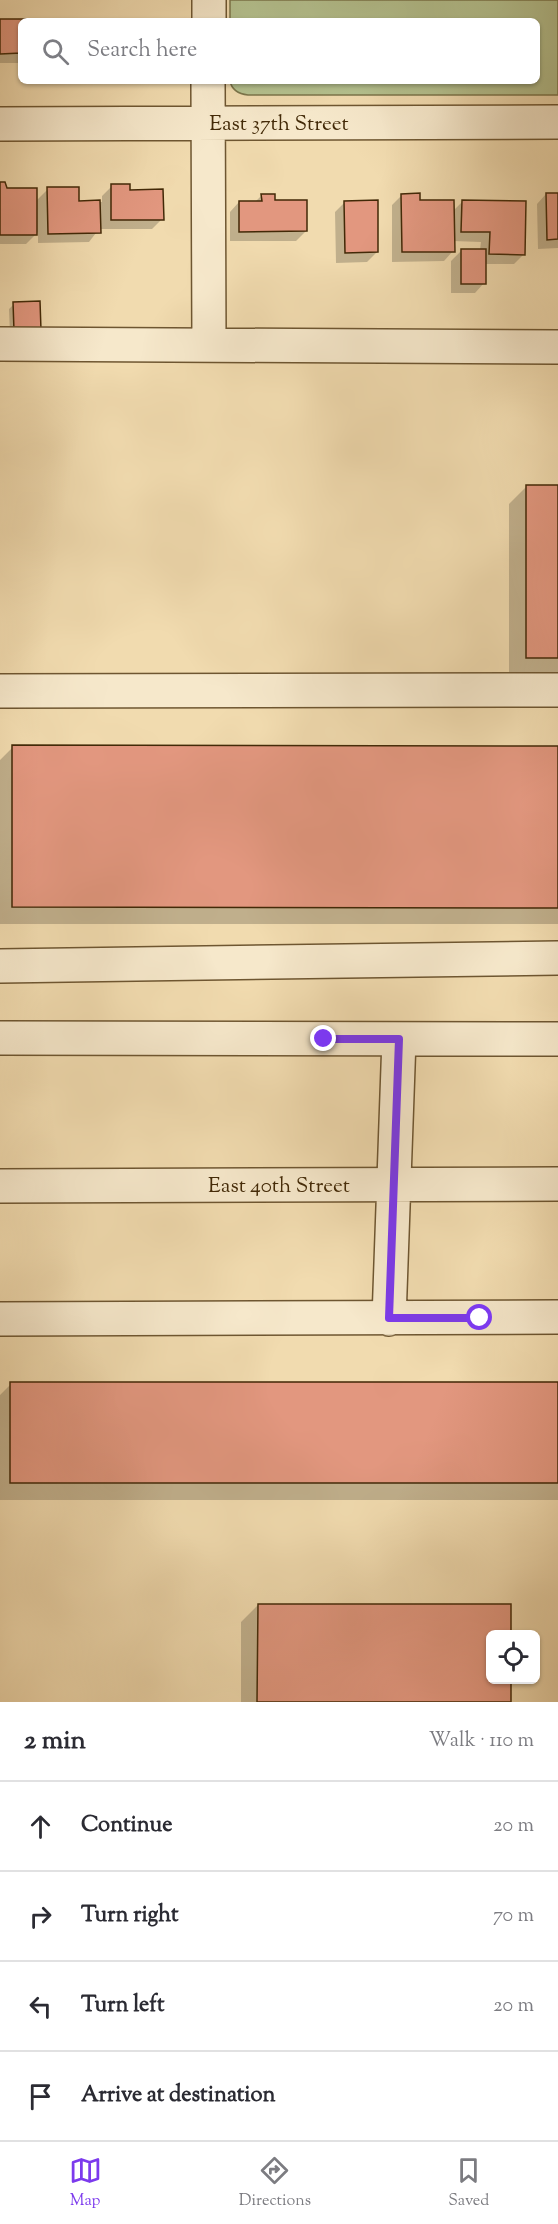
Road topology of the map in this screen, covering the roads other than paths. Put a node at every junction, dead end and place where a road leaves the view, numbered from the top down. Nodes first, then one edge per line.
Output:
1 (209, 0) edge
2 (209, 18) edge
3 (208, 84) edge
4 (558, 122) edge
5 (0, 124) edge
6 (208, 124) junction
7 (0, 344) edge
8 (208, 345) junction
9 (558, 347) edge
10 (558, 690) edge
11 (0, 691) edge
12 (558, 958) edge
13 (0, 966) edge
14 (0, 1038) edge
15 (399, 1039) junction
16 (558, 1039) edge
17 (393, 1184) junction
18 (558, 1184) edge
19 (0, 1186) edge
20 (558, 1317) edge
21 (389, 1318) junction
22 (0, 1319) edge

1 - 2 street
3 - 6 street
4 - 6 street, East 37th Street
5 - 6 street, East 37th Street
6 - 8 street
7 - 8 street
8 - 9 street
10 - 11 street
12 - 13 street
14 - 15 street
15 - 16 street
15 - 17 street
17 - 18 street, East 40th Street
17 - 19 street, East 40th Street
17 - 21 street
20 - 21 street
21 - 22 street

